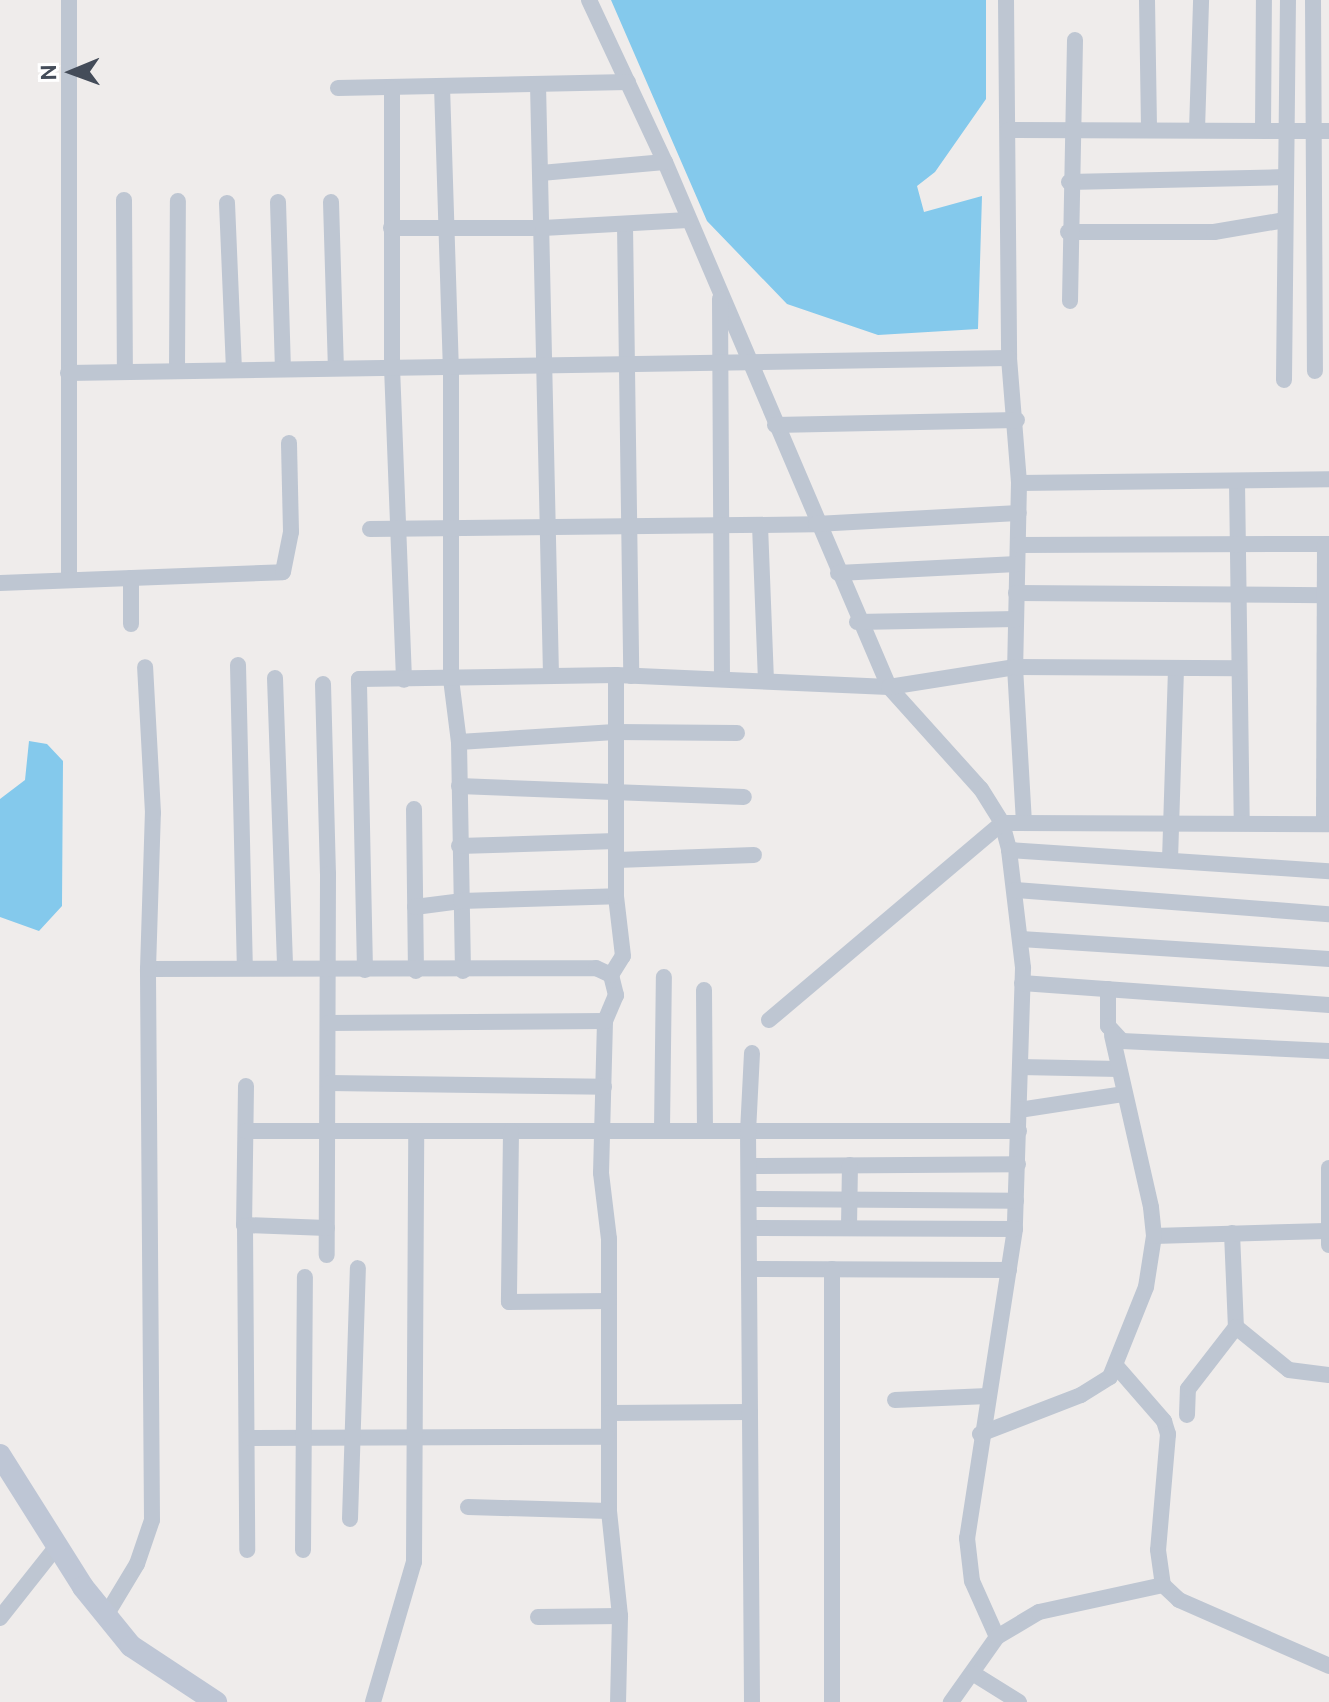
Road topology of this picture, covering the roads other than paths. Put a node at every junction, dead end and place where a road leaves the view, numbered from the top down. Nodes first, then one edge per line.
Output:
1 (69, 0) edge
2 (589, 0) edge
3 (1006, 0) edge
4 (1147, 0) edge
5 (1201, 0) edge
6 (1264, 0) edge
7 (1288, 0) edge
8 (1313, 0) edge
9 (1075, 40) dead end
10 (628, 82) junction
11 (538, 84) junction
12 (442, 86) junction
13 (338, 88) dead end
14 (392, 88) junction
15 (1077, 129) junction
16 (1008, 130) junction
17 (1149, 130) junction
18 (1197, 130) junction
19 (1263, 131) junction
20 (1321, 131) edge
21 (1286, 132) junction
22 (665, 162) junction
23 (541, 173) junction
24 (1285, 177) junction
25 (1069, 182) junction
26 (124, 200) dead end
27 (178, 201) dead end
28 (278, 202) dead end
29 (331, 202) dead end
30 (227, 203) dead end
31 (688, 220) junction
32 (1285, 220) junction
33 (625, 225) junction
34 (445, 227) junction
35 (391, 228) junction
36 (543, 228) junction
37 (1068, 232) junction
38 (720, 289) junction
39 (1070, 301) dead end
40 (1009, 358) junction
41 (749, 361) junction
42 (721, 362) junction
43 (625, 364) junction
44 (546, 365) junction
45 (451, 366) junction
46 (392, 367) junction
47 (336, 368) junction
48 (283, 369) junction
49 (234, 370) junction
50 (177, 371) junction
51 (1315, 371) dead end
52 (125, 372) junction
53 (68, 373) junction
54 (1284, 380) dead end
55 (1017, 420) junction
56 (775, 425) junction
57 (289, 443) dead end
58 (1329, 479) edge
59 (1237, 482) junction
60 (1019, 483) junction
61 (1019, 513) junction
62 (629, 523) junction
63 (546, 524) junction
64 (722, 524) junction
65 (816, 524) junction
66 (448, 525) junction
67 (760, 525) junction
68 (395, 528) junction
69 (370, 529) dead end
70 (1238, 542) junction
71 (1327, 544) edge
72 (1018, 545) junction
73 (1017, 564) junction
74 (838, 573) junction
75 (131, 578) junction
76 (69, 580) junction
77 (0, 583) edge
78 (1016, 593) junction
79 (1326, 595) junction
80 (1238, 596) junction
81 (1016, 619) junction
82 (857, 622) junction
83 (131, 624) dead end
84 (238, 665) dead end
85 (145, 667) dead end
86 (1015, 667) junction
87 (1176, 668) junction
88 (1239, 668) junction
89 (551, 675) junction
90 (623, 676) junction
91 (275, 678) dead end
92 (451, 679) junction
93 (722, 679) junction
94 (404, 680) junction
95 (766, 681) junction
96 (323, 684) dead end
97 (889, 687) junction
98 (615, 732) junction
99 (737, 733) dead end
100 (459, 742) junction
101 (459, 786) junction
102 (616, 792) junction
103 (744, 797) dead end
104 (414, 809) dead end
105 (1242, 820) junction
106 (1172, 821) junction
107 (1002, 823) junction
108 (1024, 823) junction
109 (1327, 824) edge
110 (616, 841) junction
111 (459, 846) junction
112 (1009, 850) junction
113 (754, 855) dead end
114 (617, 860) junction
115 (1170, 860) junction
116 (1329, 871) edge
117 (1015, 890) junction
118 (616, 896) junction
119 (461, 901) junction
120 (415, 907) junction
121 (1329, 914) edge
122 (1021, 939) junction
123 (1329, 959) edge
124 (245, 967) junction
125 (285, 968) junction
126 (327, 968) junction
127 (148, 969) junction
128 (365, 970) junction
129 (416, 971) junction
130 (463, 971) junction
131 (611, 975) junction
132 (664, 977) dead end
133 (1022, 983) junction
134 (1108, 989) junction
135 (704, 990) dead end
136 (1329, 1005) edge
137 (769, 1020) dead end
138 (605, 1021) junction
139 (328, 1023) junction
140 (1112, 1035) junction
141 (1329, 1051) edge
142 (752, 1053) dead end
143 (1020, 1067) junction
144 (1119, 1069) junction
145 (329, 1083) junction
146 (246, 1086) dead end
147 (604, 1087) junction
148 (1123, 1094) junction
149 (1019, 1110) junction
150 (604, 1128) junction
151 (662, 1130) junction
152 (246, 1131) junction
153 (511, 1131) junction
154 (705, 1131) junction
155 (1019, 1131) junction
156 (329, 1132) junction
157 (416, 1132) junction
158 (748, 1132) junction
159 (1018, 1164) junction
160 (850, 1165) junction
161 (750, 1166) junction
162 (1329, 1168) edge
163 (1328, 1181) edge
164 (750, 1199) junction
165 (850, 1200) junction
166 (1016, 1201) junction
167 (245, 1226) junction
168 (849, 1227) junction
169 (327, 1228) junction
170 (750, 1228) junction
171 (1015, 1229) junction
172 (1232, 1233) junction
173 (1154, 1236) junction
174 (1328, 1238) edge
175 (327, 1255) dead end
176 (358, 1268) dead end
177 (749, 1269) junction
178 (832, 1269) junction
179 (1009, 1270) junction
180 (305, 1277) dead end
181 (609, 1301) junction
182 (1236, 1327) junction
183 (1117, 1367) junction
184 (1329, 1375) edge
185 (988, 1396) junction
186 (895, 1400) dead end
187 (750, 1412) junction
188 (609, 1413) junction
189 (1187, 1415) dead end
190 (980, 1434) junction
191 (415, 1435) junction
192 (349, 1436) junction
193 (304, 1437) junction
194 (607, 1437) junction
195 (249, 1438) junction
196 (0, 1455) edge
197 (468, 1507) dead end
198 (609, 1511) junction
199 (350, 1519) dead end
200 (57, 1546) junction
201 (247, 1550) dead end
202 (303, 1550) dead end
203 (1163, 1585) junction
204 (620, 1616) junction
205 (105, 1617) junction
206 (538, 1617) dead end
207 (0, 1618) edge
208 (997, 1637) junction
209 (1329, 1666) edge
210 (974, 1674) junction
211 (216, 1702) edge
212 (373, 1702) edge
213 (618, 1702) edge
214 (752, 1702) edge
215 (832, 1702) edge
216 (951, 1702) edge
217 (1019, 1702) edge

1 - 53 street
2 - 10 street
3 - 16 street
4 - 17 street
5 - 18 street
6 - 19 street
7 - 21 street
8 - 20 street
9 - 15 street
10 - 11 street
10 - 22 street
11 - 12 street
11 - 23 street
12 - 14 street
12 - 34 street
13 - 14 street
14 - 35 street
15 - 16 street
15 - 17 street
15 - 25 street
16 - 40 street
17 - 18 street
18 - 19 street
19 - 21 street
20 - 21 street
20 - 51 street
21 - 24 street
22 - 23 street
22 - 31 street
23 - 36 street
24 - 25 street
24 - 32 street
25 - 37 street
26 - 52 street
27 - 50 street
28 - 48 street
29 - 47 street
30 - 49 street
31 - 33 street
31 - 38 street
32 - 37 street
32 - 54 street
33 - 36 street
33 - 43 street
34 - 35 street
34 - 36 street
34 - 45 street
35 - 46 street
36 - 44 street
37 - 39 street
38 - 41 street
38 - 42 street
40 - 41 street
40 - 55 street
41 - 42 street
41 - 56 street
42 - 43 street
42 - 64 street
43 - 44 street
43 - 62 street
44 - 45 street
44 - 63 street
45 - 46 street
45 - 66 street
46 - 47 street
46 - 68 street
47 - 48 street
48 - 49 street
49 - 50 street
50 - 52 street
52 - 53 street
53 - 76 street
55 - 56 street
55 - 60 street
56 - 65 street
57 - 75 street
58 - 59 street
59 - 60 street
59 - 70 street
60 - 61 street
61 - 65 street
61 - 72 street
62 - 63 street
62 - 64 street
62 - 90 street
63 - 66 street
63 - 89 street
64 - 67 street
64 - 93 street
65 - 67 street
65 - 74 street
66 - 68 street
66 - 92 street
67 - 95 street
68 - 69 street
68 - 94 street
70 - 71 street
70 - 72 street
70 - 80 street
71 - 79 street
72 - 73 street
73 - 74 street
73 - 78 street
74 - 82 street
75 - 76 street
75 - 83 street
76 - 77 street
78 - 80 street
78 - 81 street
79 - 80 street
79 - 109 street
80 - 88 street
81 - 82 street
81 - 86 street
82 - 97 street
84 - 124 street
85 - 127 street
86 - 87 street
86 - 97 street
86 - 108 street
87 - 88 street
87 - 106 street
88 - 105 street
89 - 90 street
89 - 92 street
90 - 93 street
90 - 98 street
91 - 125 street
92 - 94 street
92 - 100 street
93 - 95 street
94 - 128 street
95 - 97 street
96 - 126 street
97 - 107 street
98 - 99 street
98 - 100 street
98 - 102 street
100 - 101 street
101 - 102 street
101 - 111 street
102 - 103 street
102 - 110 street
104 - 120 street
105 - 106 street
105 - 109 street
106 - 108 street
106 - 115 street
107 - 108 street
107 - 112 street
107 - 137 street
110 - 111 street
110 - 114 street
111 - 119 street
112 - 115 street
112 - 117 street
113 - 114 street
114 - 118 street
115 - 116 street
117 - 121 street
117 - 122 street
118 - 119 street
118 - 131 street
119 - 120 street
119 - 130 street
120 - 129 street
122 - 123 street
122 - 133 street
124 - 125 street
124 - 127 street
125 - 126 street
126 - 128 street
126 - 139 street
127 - 205 street
128 - 129 street
129 - 130 street
130 - 131 street
131 - 138 street
132 - 151 street
133 - 134 street
133 - 143 street
134 - 136 street
134 - 140 street
135 - 154 street
138 - 139 street
138 - 147 street
139 - 145 street
140 - 141 street
140 - 144 street
142 - 158 street
143 - 144 street
143 - 149 street
144 - 148 street
145 - 147 street
145 - 156 street
146 - 152 street
147 - 150 street
148 - 149 street
148 - 173 street
149 - 155 street
150 - 151 street
150 - 153 street
150 - 181 street
151 - 154 street
152 - 156 street
152 - 167 street
153 - 157 street
153 - 181 street
154 - 158 street
155 - 158 street
155 - 159 street
156 - 157 street
156 - 169 street
157 - 191 street
158 - 161 street
159 - 160 street
159 - 166 street
160 - 161 street
160 - 165 street
161 - 164 street
162 - 163 street
163 - 174 street
164 - 165 street
164 - 170 street
165 - 166 street
165 - 168 street
166 - 171 street
167 - 169 street
167 - 195 street
168 - 170 street
168 - 171 street
169 - 175 street
170 - 177 street
171 - 179 street
172 - 173 street
172 - 174 street
172 - 182 street
173 - 183 street
176 - 192 street
177 - 178 street
177 - 187 street
178 - 179 street
178 - 215 street
179 - 185 street
180 - 193 street
181 - 188 street
182 - 184 street
182 - 189 street
183 - 190 street
183 - 203 street
185 - 186 street
185 - 190 street
187 - 188 street
187 - 214 street
188 - 194 street
190 - 208 street
191 - 192 street
191 - 194 street
191 - 212 street
192 - 193 street
192 - 199 street
193 - 195 street
193 - 202 street
194 - 198 street
195 - 201 street
196 - 200 street
197 - 198 street
198 - 204 street
200 - 205 street
200 - 207 street
203 - 208 street
203 - 209 street
204 - 206 street
204 - 213 street
205 - 211 street
208 - 210 street
210 - 216 street
210 - 217 street

